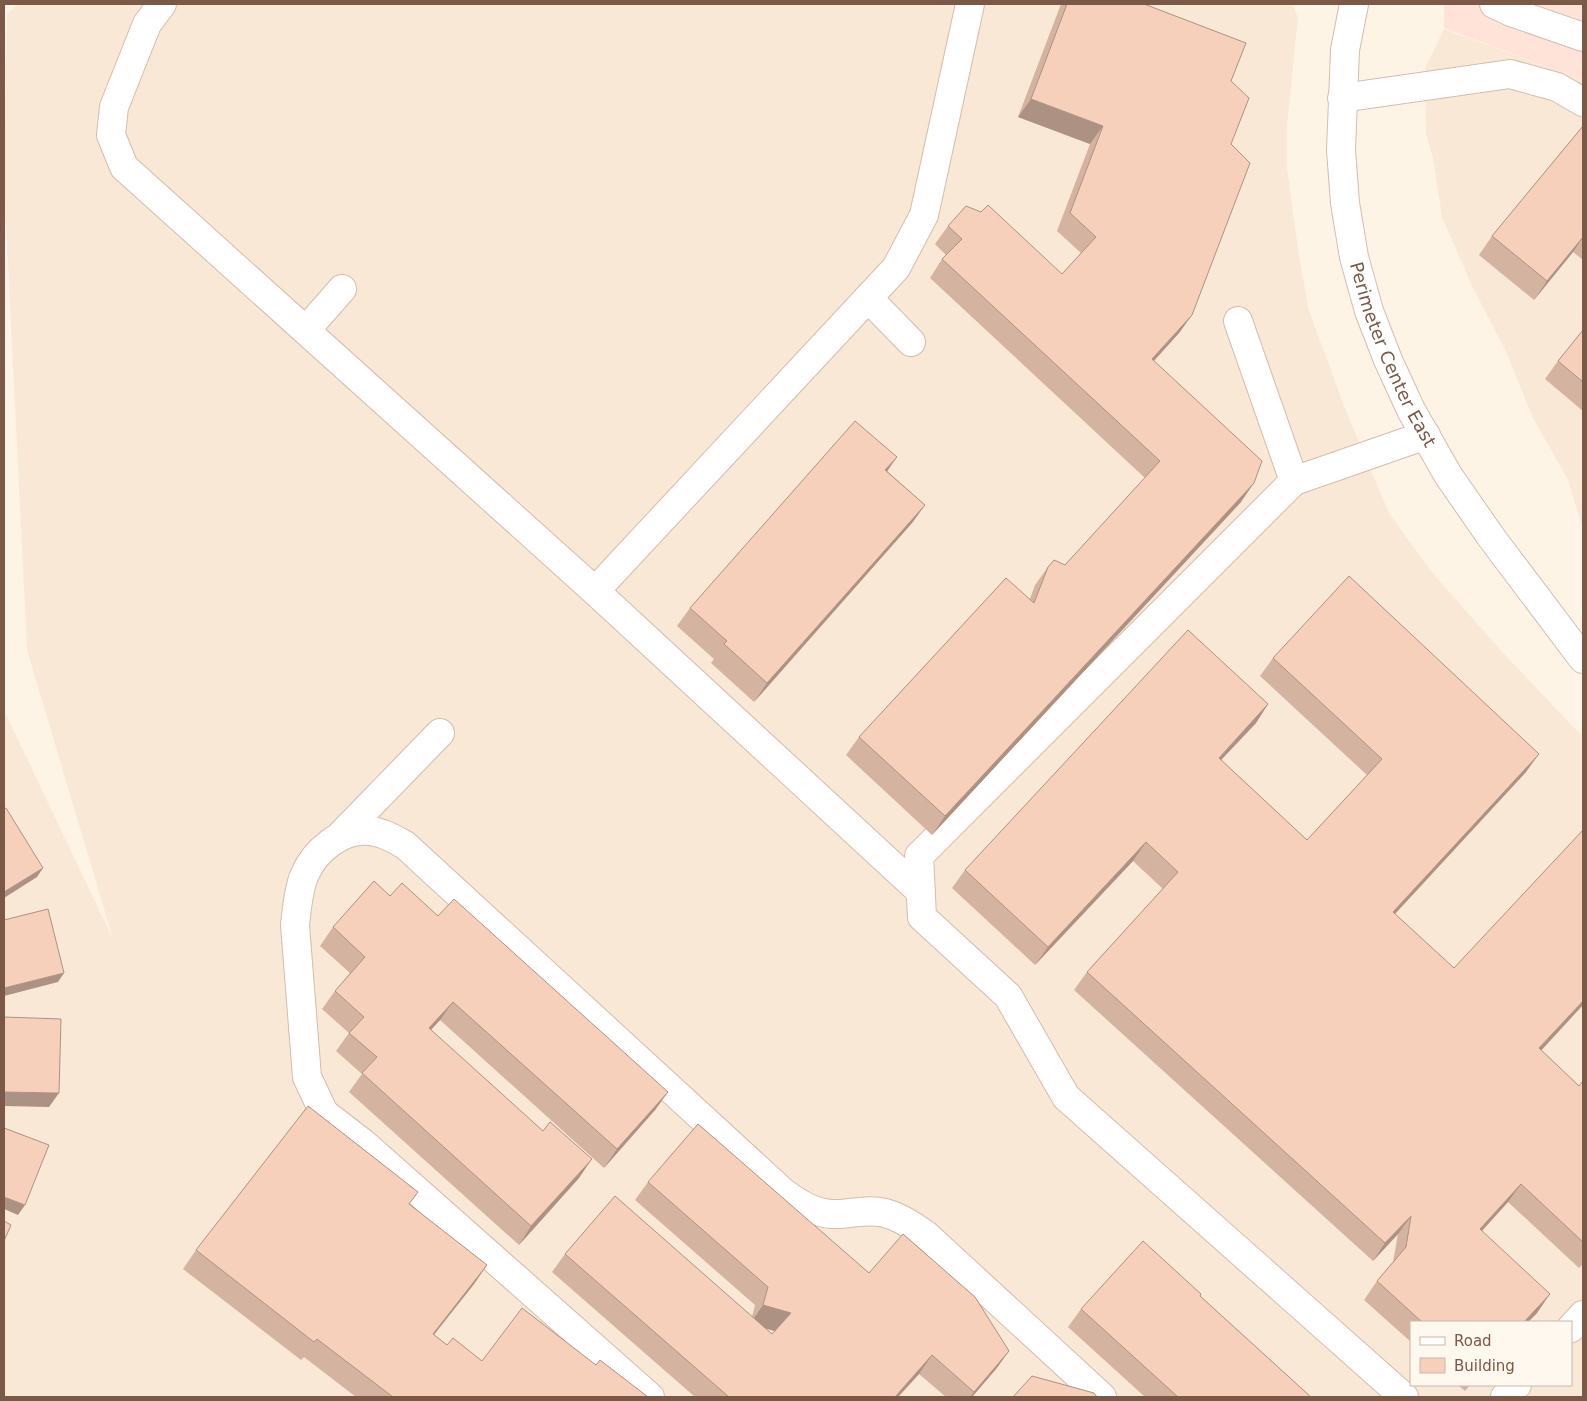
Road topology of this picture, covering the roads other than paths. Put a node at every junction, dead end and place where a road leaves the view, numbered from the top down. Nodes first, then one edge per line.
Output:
1 (162, 4) edge
2 (970, 4) edge
3 (1354, 4) edge
4 (1494, 4) edge
5 (1541, 12) edge
6 (1583, 38) edge
7 (1342, 98) junction
8 (1583, 102) edge
9 (342, 289) dead end
10 (868, 298) junction
11 (1238, 321) dead end
12 (306, 330) junction
13 (911, 342) dead end
14 (1426, 435) junction
15 (1294, 481) junction
16 (595, 590) junction
17 (1583, 659) edge
18 (440, 733) dead end
19 (338, 838) junction
20 (921, 892) junction
21 (1583, 1315) edge
22 (1572, 1327) edge
23 (1516, 1386) edge
24 (650, 1397) edge
25 (1102, 1397) edge
26 (1404, 1397) edge
27 (1505, 1397) edge

1 - 12 street
2 - 10 street
3 - 7 street, Perimeter Center East
4 - 5 street
5 - 6 street
7 - 8 street
7 - 14 street, Perimeter Center East
9 - 12 street
10 - 13 street
10 - 16 street
11 - 15 street
12 - 16 street
14 - 15 street
14 - 17 street, Perimeter Center East
15 - 20 street
16 - 20 street
18 - 19 street
19 - 24 street
19 - 25 street
20 - 26 street
21 - 22 street
23 - 27 street

